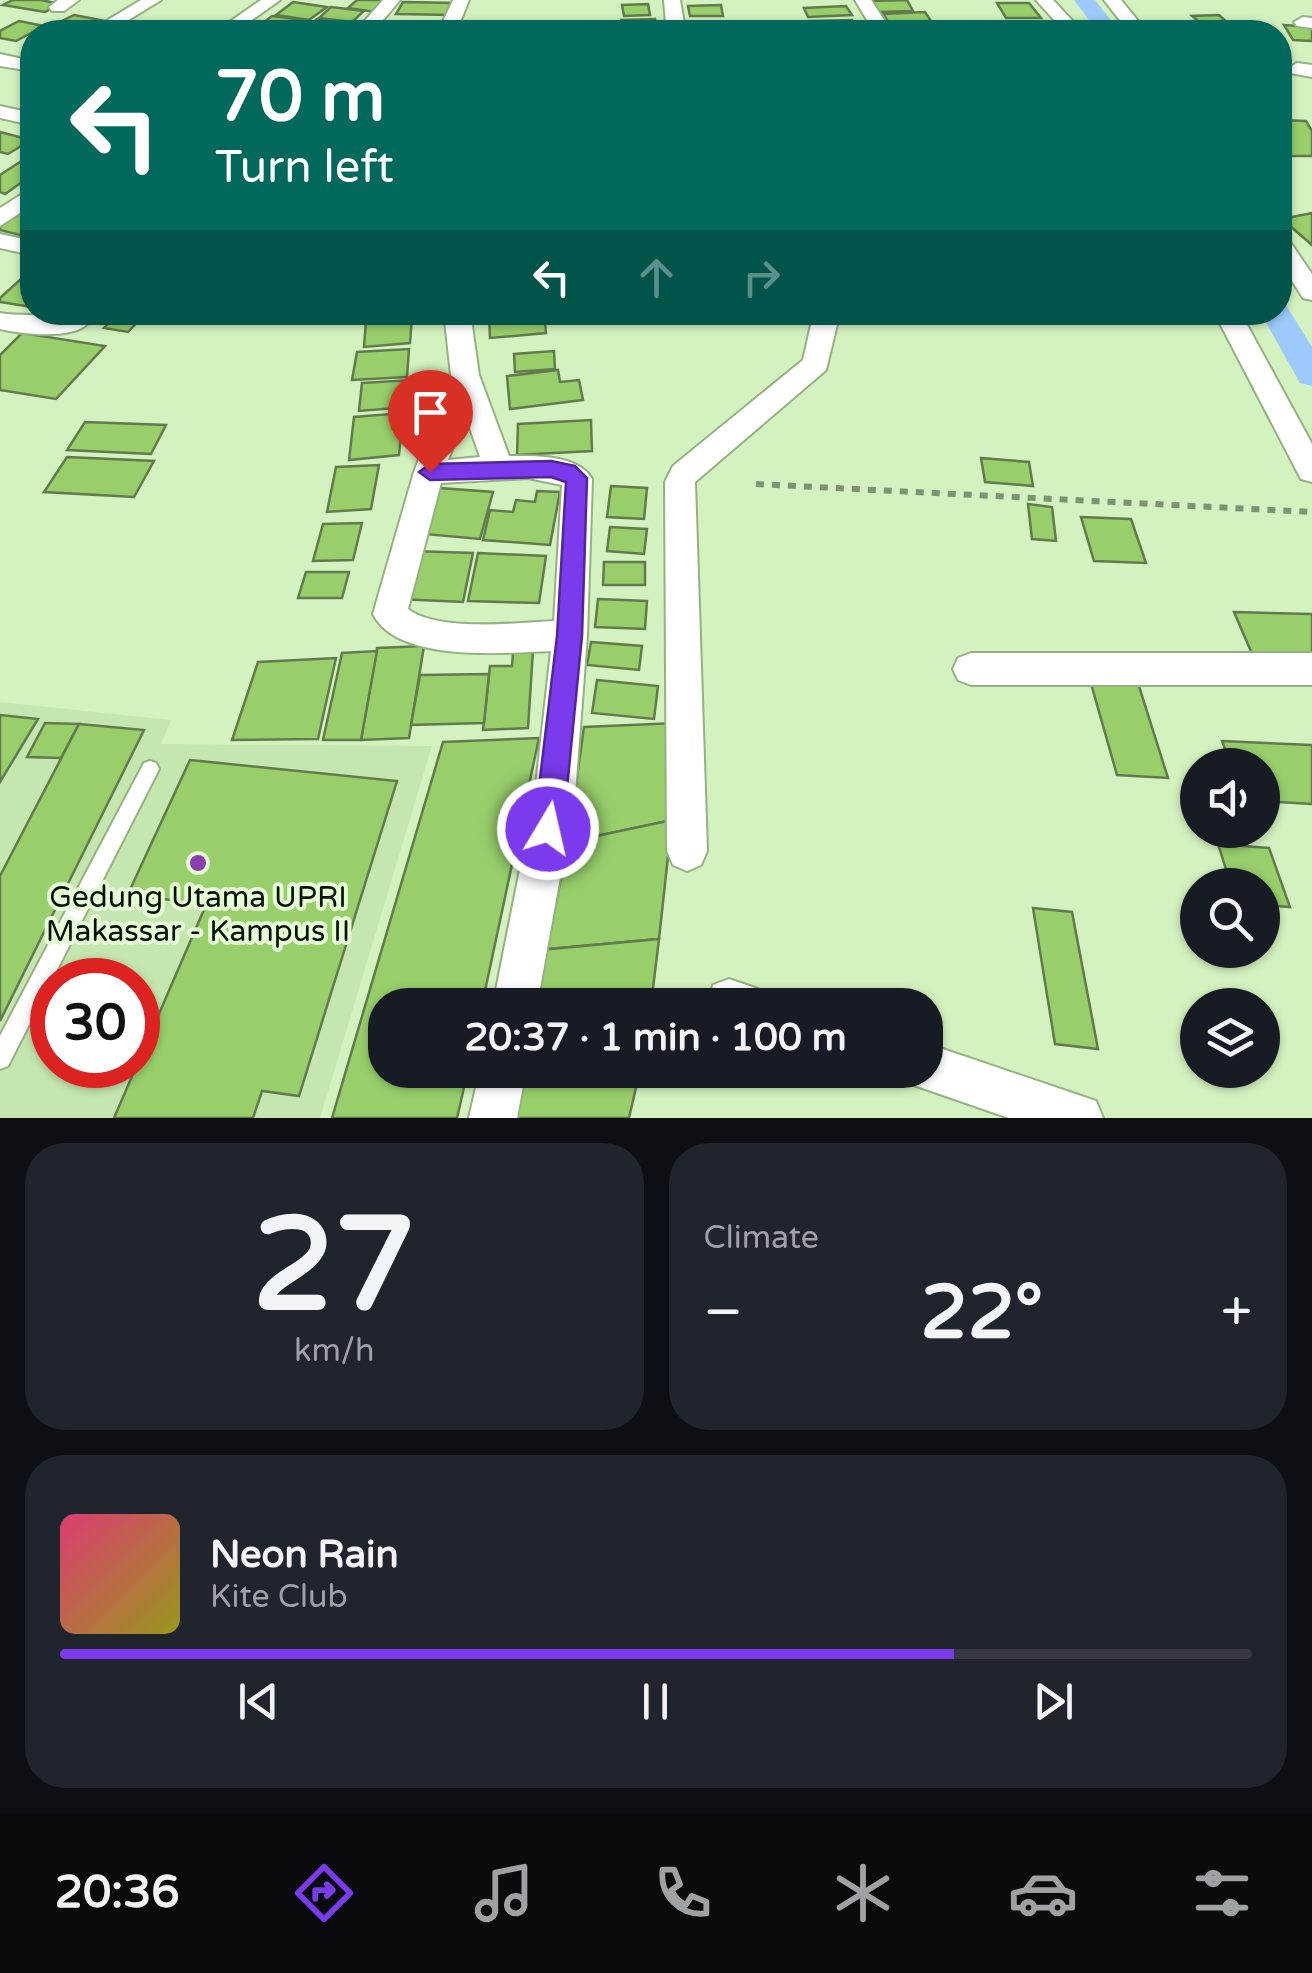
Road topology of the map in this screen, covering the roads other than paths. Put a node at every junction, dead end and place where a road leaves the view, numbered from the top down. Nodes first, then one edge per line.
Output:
1 (153, 0) edge
2 (272, 0) edge
3 (392, 0) edge
4 (1044, 0) edge
5 (1112, 0) edge
6 (119, 20) edge
7 (242, 20) edge
8 (374, 20) edge
9 (1063, 20) edge
10 (1128, 20) edge
11 (1292, 262) edge
12 (1312, 292) edge
13 (11, 324) edge
14 (459, 325) edge
15 (824, 325) edge
16 (1234, 325) edge
17 (0, 348) edge
18 (465, 375) junction
19 (499, 469) junction
20 (1312, 471) edge
21 (430, 472) junction
22 (570, 636) junction
23 (1312, 668) edge
24 (970, 669) dead end
25 (150, 768) dead end
26 (687, 851) dead end
27 (518, 988) edge
28 (0, 1058) edge
29 (943, 1072) edge
30 (499, 1088) edge
31 (493, 1118) edge
32 (1079, 1118) edge

1 - 6 street
2 - 7 street
3 - 8 street
4 - 9 street
5 - 10 street
11 - 12 street
13 - 17 street
14 - 18 street
15 - 26 street
16 - 20 street
18 - 19 street
18 - 21 street
19 - 21 street
19 - 22 street
21 - 22 street
22 - 27 street
23 - 24 street
25 - 28 lane
29 - 32 street
30 - 31 street

